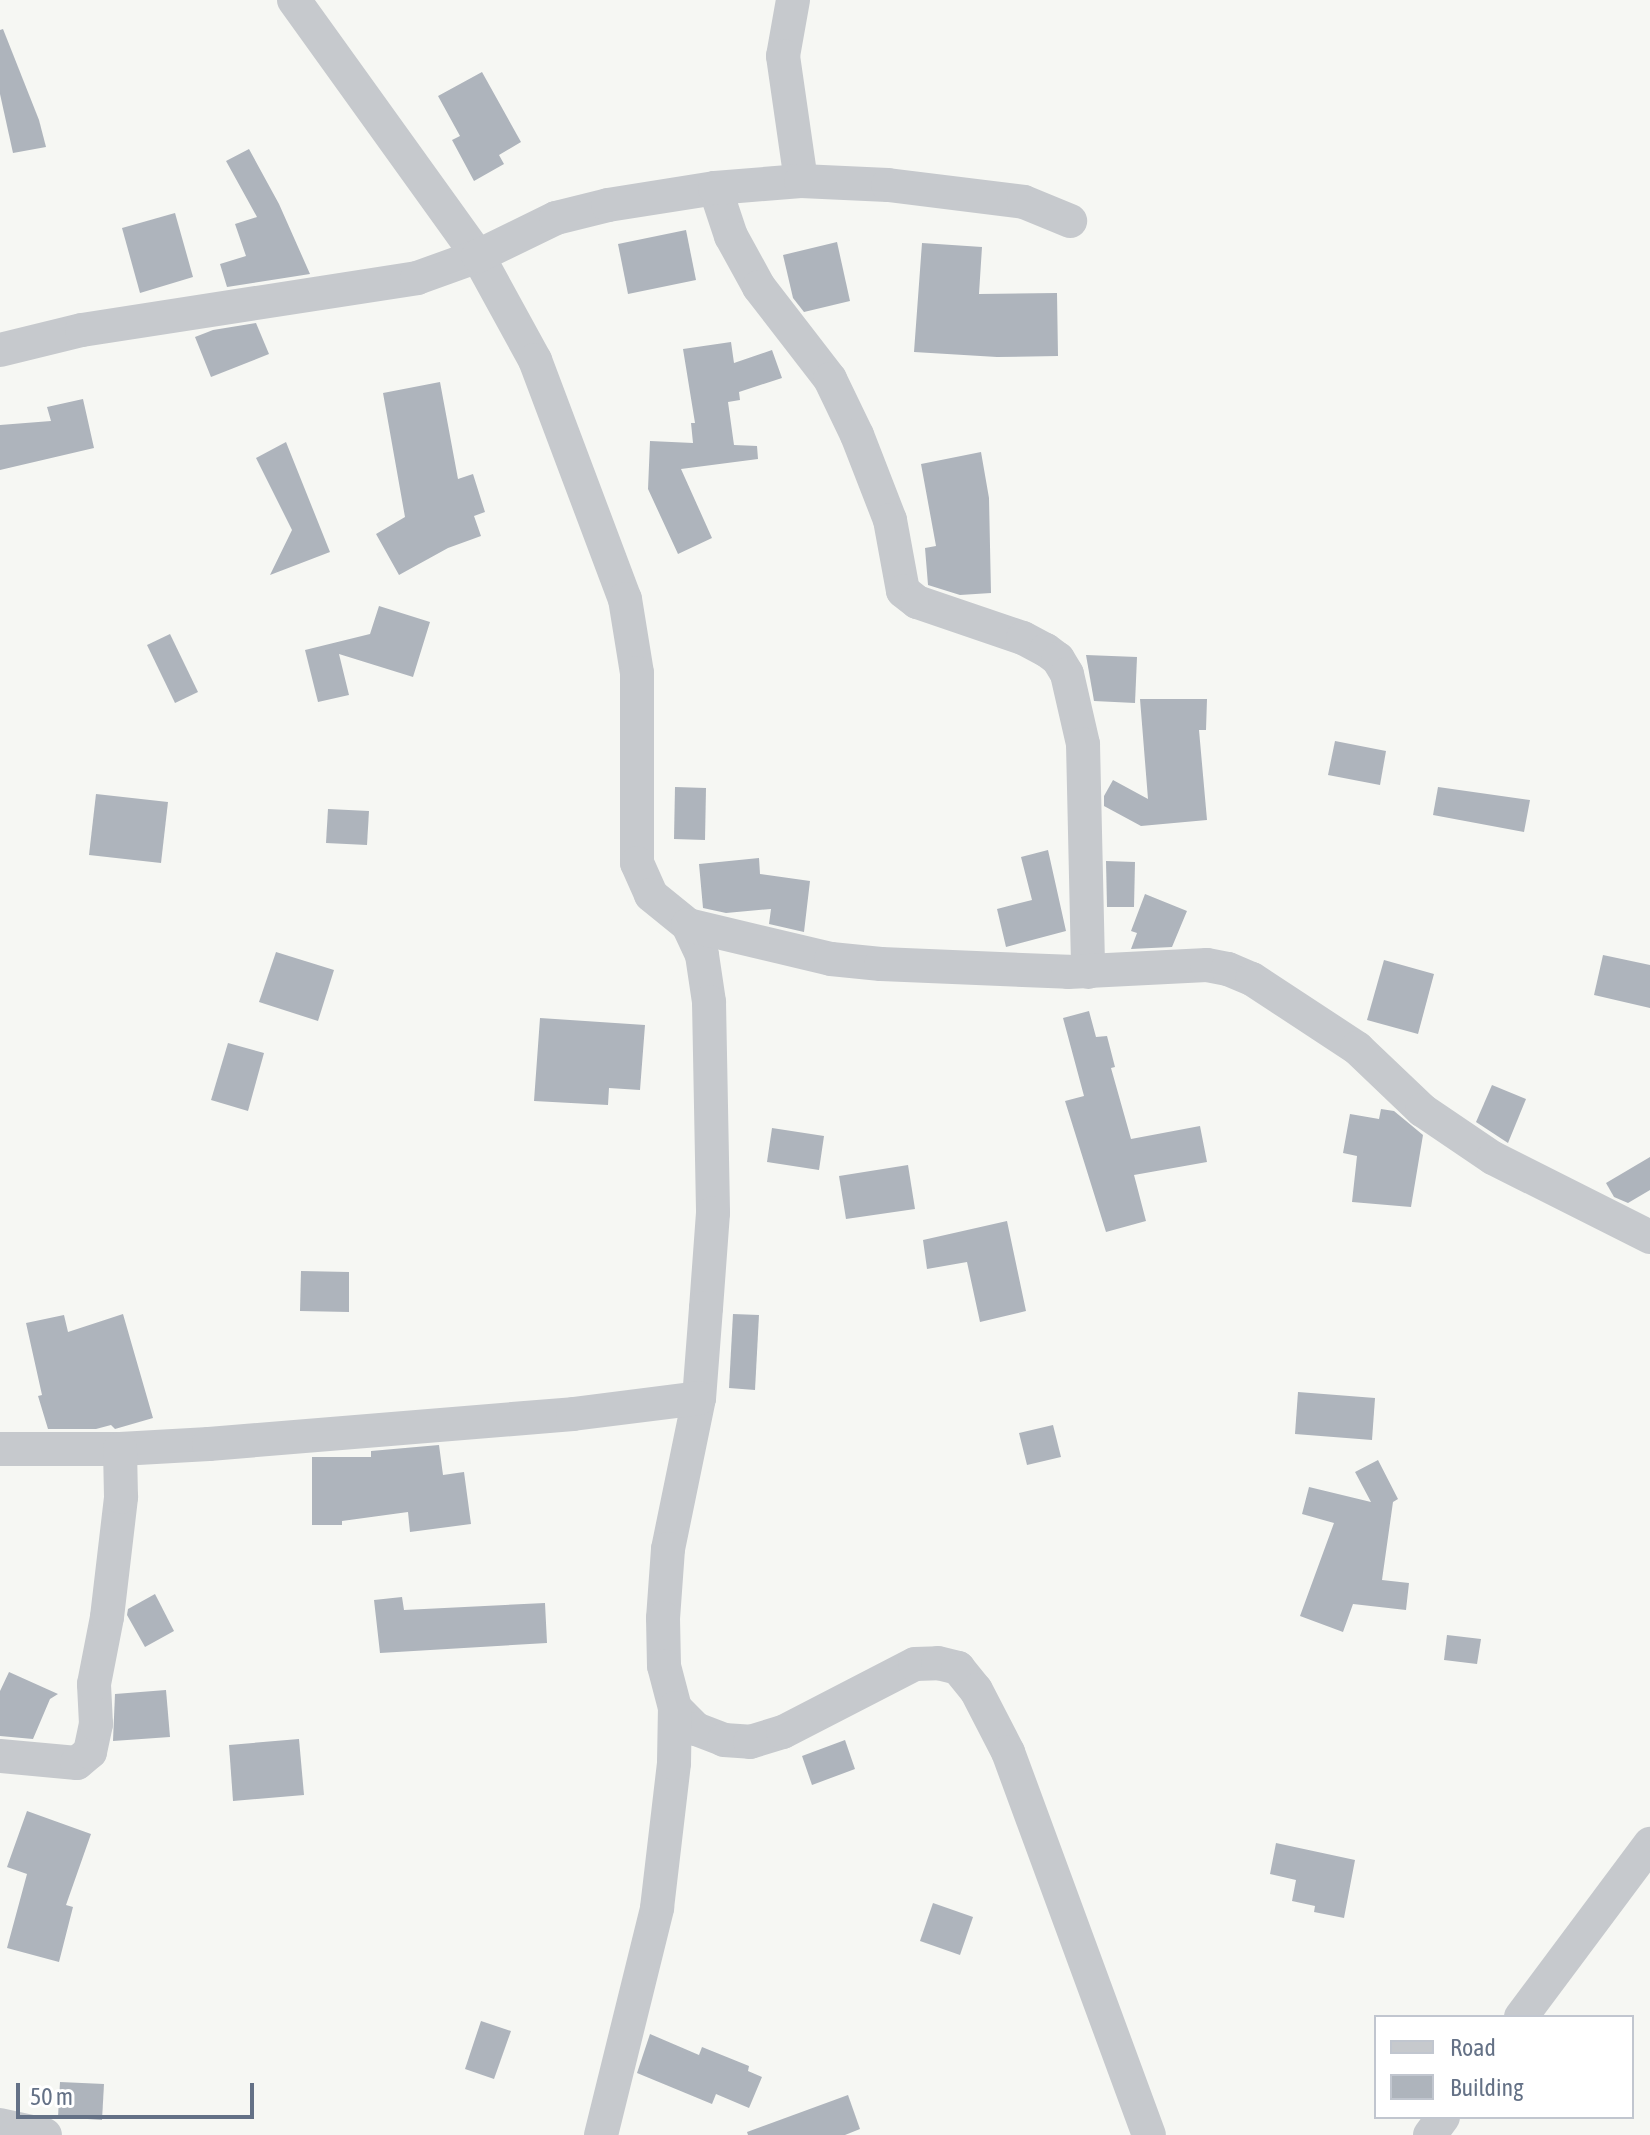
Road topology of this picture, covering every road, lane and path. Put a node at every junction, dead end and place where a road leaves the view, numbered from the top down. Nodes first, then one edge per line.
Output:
1 (294, 0) edge
2 (793, 0) edge
3 (801, 181) junction
4 (715, 188) junction
5 (1070, 221) dead end
6 (478, 256) junction
7 (0, 350) edge
8 (688, 925) junction
9 (1088, 972) junction
10 (1650, 1237) edge
11 (699, 1398) junction
12 (0, 1449) edge
13 (120, 1449) junction
14 (675, 1708) junction
15 (0, 1756) edge
16 (1650, 1844) edge
17 (1522, 2015) edge
18 (0, 2125) edge
19 (45, 2135) edge
20 (601, 2135) edge
21 (1149, 2135) edge

1 - 6 street
2 - 3 street
3 - 4 street
3 - 5 street
4 - 6 street
4 - 9 street
6 - 7 street
6 - 8 street
8 - 9 street
8 - 11 street
9 - 10 street
11 - 13 street
11 - 14 street
12 - 13 street
13 - 15 street
14 - 20 street
14 - 21 street
16 - 17 street
18 - 19 street

